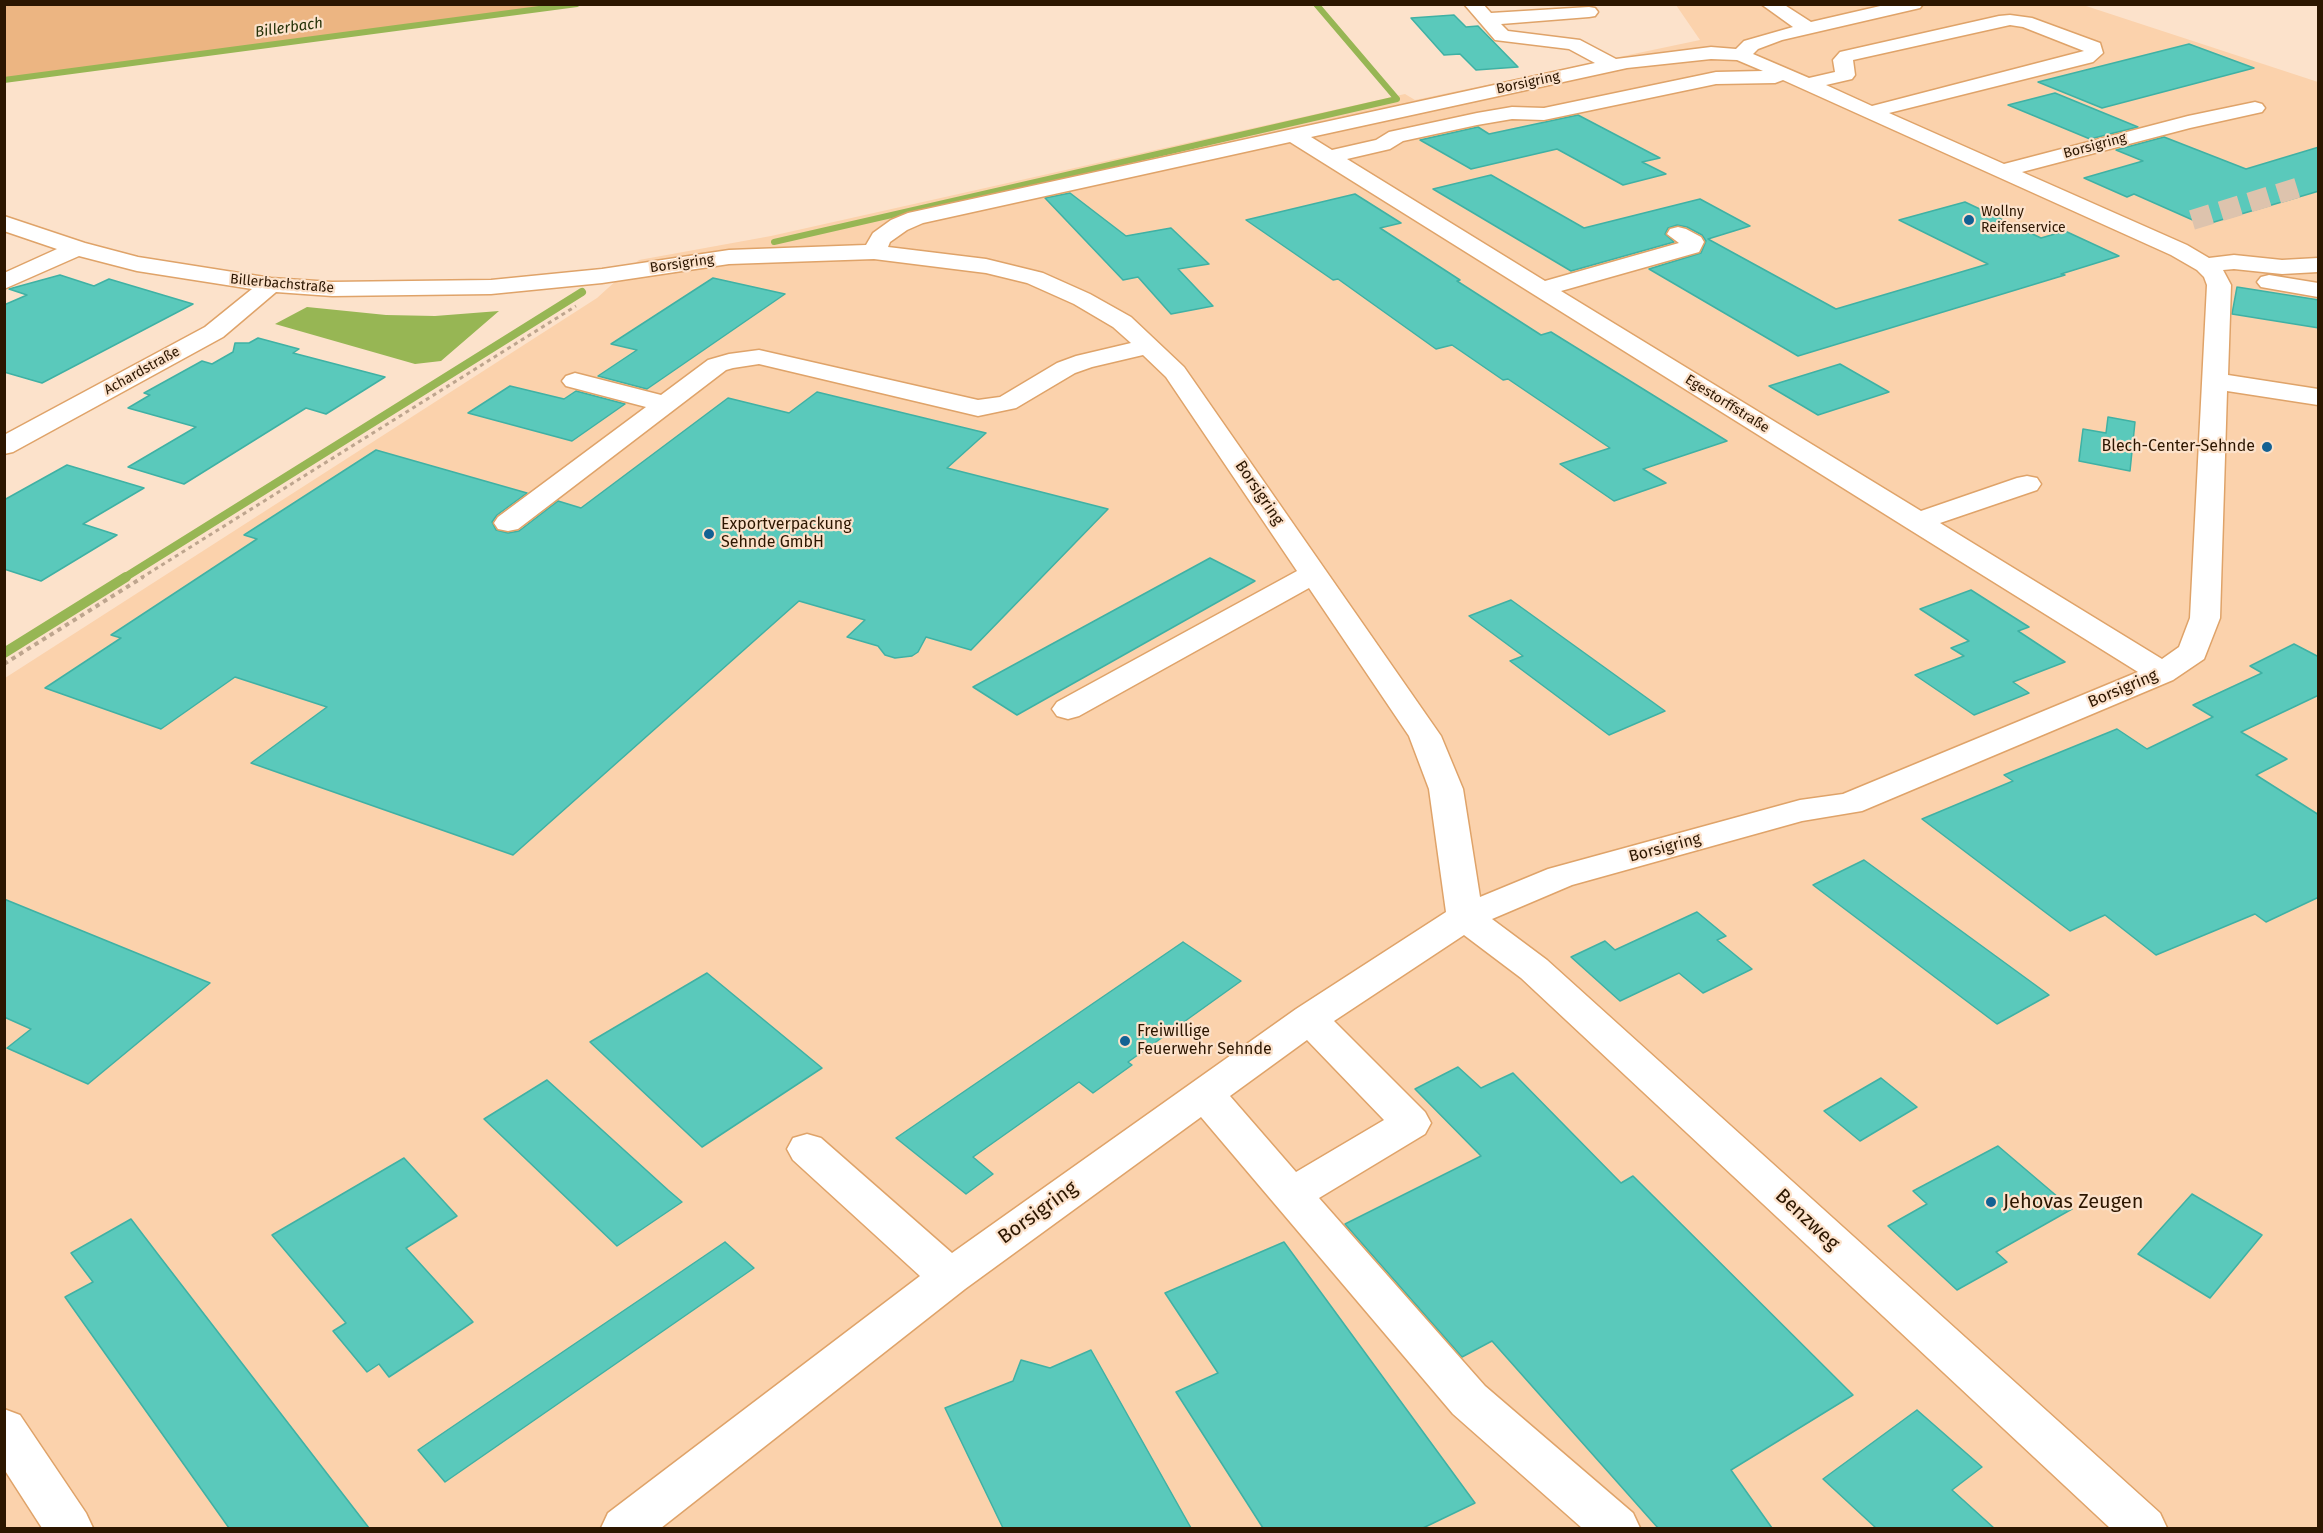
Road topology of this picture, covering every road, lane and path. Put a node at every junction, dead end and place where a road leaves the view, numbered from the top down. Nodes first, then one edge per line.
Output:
1 (1473, 4) edge
2 (1770, 4) edge
3 (1914, 4) edge
4 (2002, 4) edge
5 (1591, 8) edge
6 (1872, 8) edge
7 (1487, 19) junction
8 (2034, 25) junction
9 (1807, 28) junction
10 (1573, 44) junction
11 (1740, 55) junction
12 (1613, 64) junction
13 (1796, 79) junction
14 (2255, 108) dead end
15 (1870, 112) junction
16 (1293, 135) junction
17 (1331, 158) junction
18 (2002, 171) junction
19 (4, 223) edge
20 (1678, 234) dead end
21 (77, 248) junction
22 (874, 252) junction
23 (2319, 265) edge
24 (2210, 270) junction
25 (602, 276) junction
26 (4, 282) edge
27 (271, 285) junction
28 (491, 287) joint
29 (1543, 289) junction
30 (2319, 290) edge
31 (1148, 347) junction
32 (575, 381) dead end
33 (2215, 381) junction
34 (2319, 397) edge
35 (666, 404) junction
36 (4, 446) edge
37 (2027, 484) dead end
38 (1917, 522) junction
39 (508, 523) dead end
40 (1314, 573) junction
41 (4, 664) edge
42 (2162, 673) junction
43 (1068, 709) dead end
44 (1465, 917) junction
45 (1309, 1019) junction
46 (1204, 1093) junction
47 (807, 1149) dead end
48 (1292, 1194) junction
49 (950, 1277) junction
50 (4, 1429) edge
51 (69, 1528) edge
52 (625, 1528) edge
53 (1616, 1528) edge
54 (2143, 1528) edge

1 - 7 street
2 - 9 street
3 - 6 street
4 - 8 street
5 - 7 street
5 - 10 street
6 - 9 street
7 - 10 street
8 - 13 street
8 - 15 street
9 - 11 street
10 - 12 street
11 - 12 street, Borsigring
11 - 13 street, Borsigring
12 - 16 street, Borsigring
13 - 15 street, Borsigring
13 - 17 street
14 - 18 street, Borsigring
15 - 18 street, Borsigring
16 - 17 street, Egestorffstraße
16 - 22 street, Borsigring
17 - 29 street, Egestorffstraße
18 - 24 street, Borsigring
19 - 21 street, Billerbachstraße
20 - 29 street
21 - 26 street
21 - 27 street, Billerbachstraße
22 - 25 street, Borsigring
22 - 31 street, Borsigring
23 - 24 street
24 - 30 street
24 - 33 street, Borsigring
25 - 28 street, Borsigring
25 - 41 path
27 - 28 street, Billerbachstraße
27 - 36 street, Achardstraße
29 - 38 street, Egestorffstraße
31 - 35 street
31 - 40 street, Borsigring
32 - 35 street
33 - 34 street
33 - 42 street, Borsigring
35 - 39 street
37 - 38 street
38 - 42 street, Egestorffstraße
40 - 43 street
40 - 44 street, Borsigring
42 - 44 street, Borsigring
44 - 45 street, Borsigring
44 - 54 street, Benzweg
45 - 46 street, Borsigring
45 - 48 street
46 - 48 street
46 - 49 street, Borsigring
47 - 49 street
48 - 53 street
49 - 52 street, Borsigring
50 - 51 street

